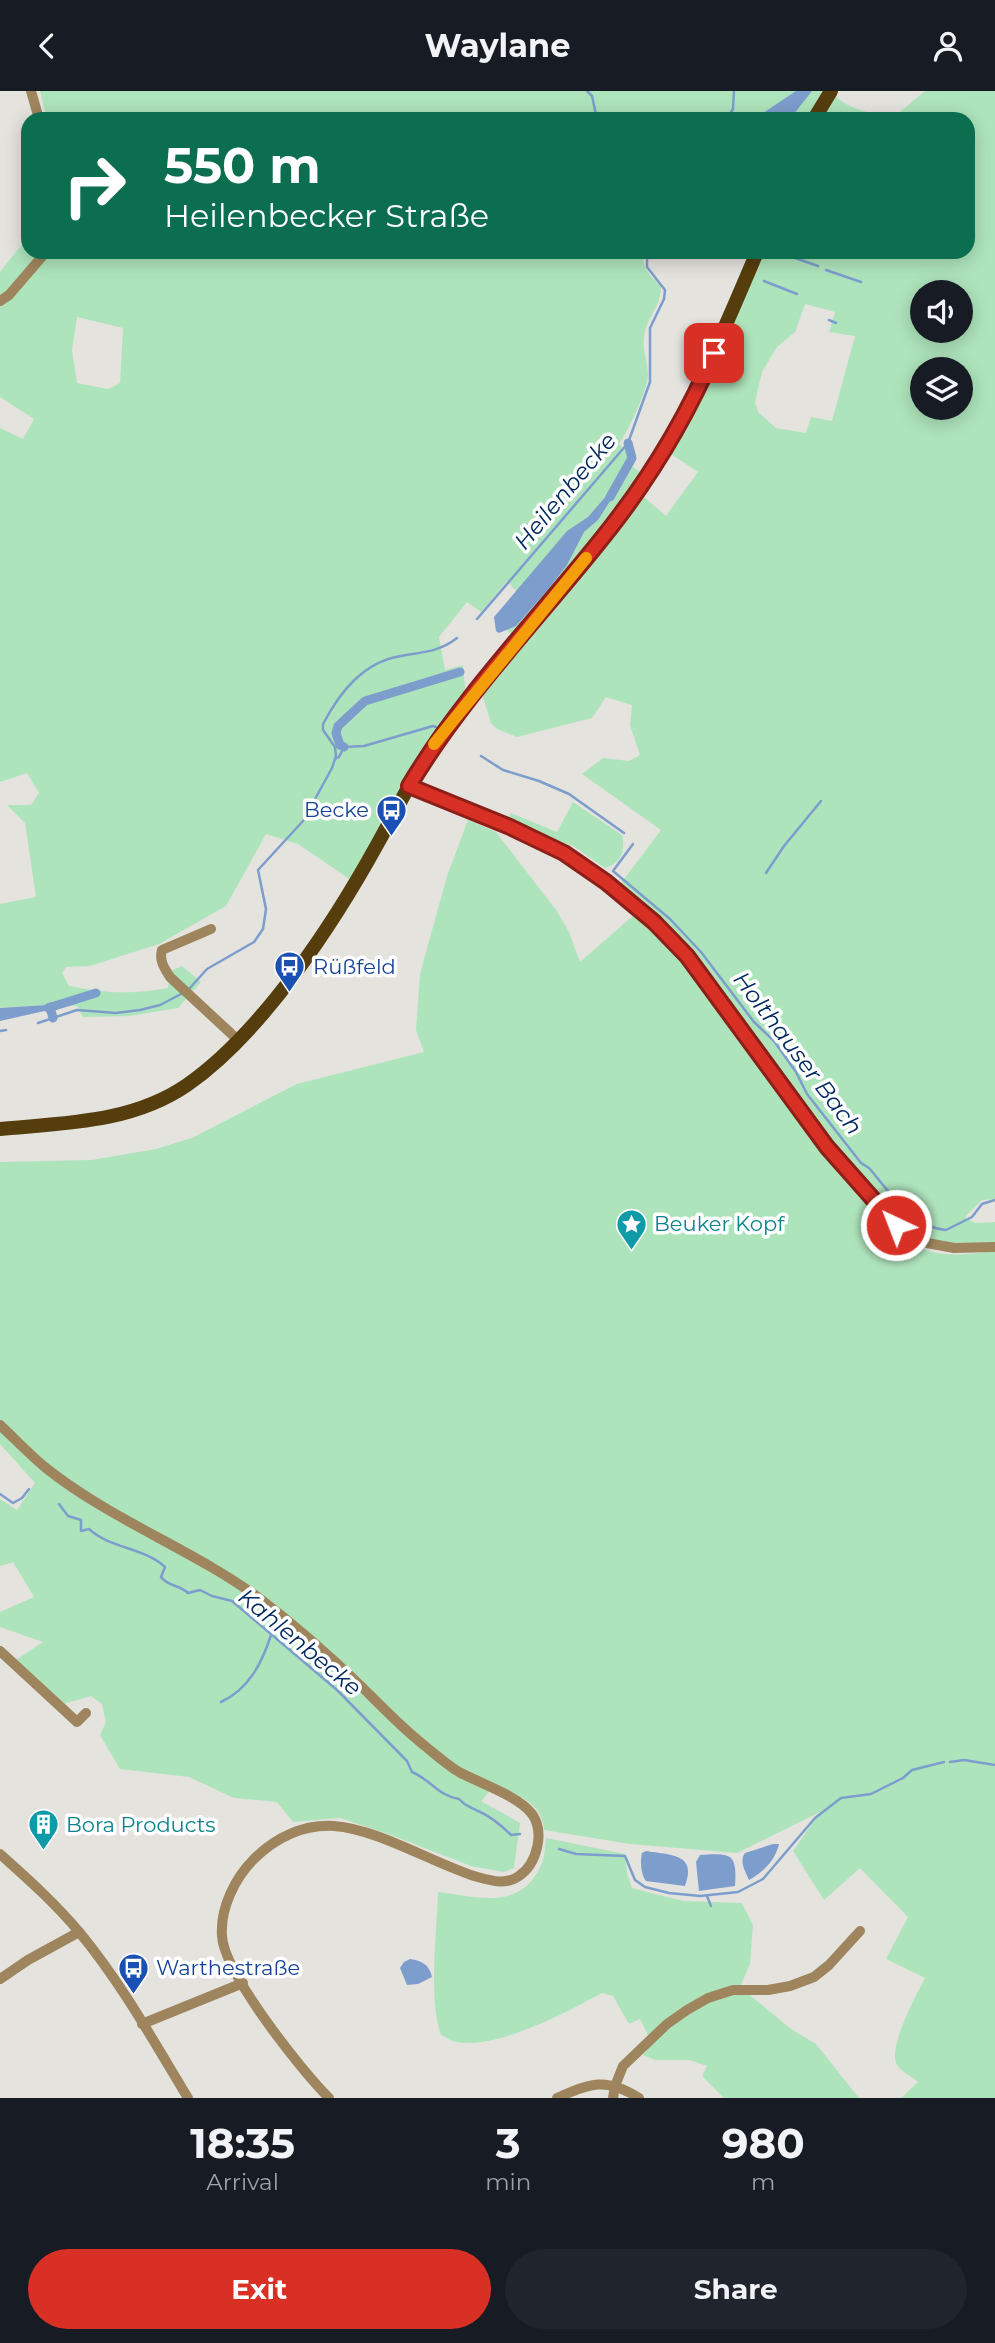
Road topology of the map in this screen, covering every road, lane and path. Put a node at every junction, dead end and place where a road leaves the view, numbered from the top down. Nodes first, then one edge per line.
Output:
1 (31, 91) edge
2 (831, 91) edge
3 (37, 112) edge
4 (818, 112) edge
5 (40, 259) edge
6 (754, 259) edge
7 (0, 302) edge
8 (409, 786) junction
9 (211, 929) dead end
10 (238, 1040) junction
11 (0, 1129) edge
12 (995, 1247) edge
13 (0, 1425) edge
14 (0, 1650) edge
15 (86, 1713) dead end
16 (0, 1854) edge
17 (860, 1931) dead end
18 (79, 1932) junction
19 (0, 1979) edge
20 (243, 1983) junction
21 (142, 2024) junction
22 (615, 2086) junction
23 (188, 2098) edge
24 (329, 2098) edge
25 (557, 2098) edge
26 (613, 2098) edge
27 (639, 2098) edge

1 - 3 street
2 - 4 main road
5 - 7 street
6 - 8 main road
8 - 10 main road
8 - 12 street
9 - 10 street
10 - 11 main road
13 - 20 street
14 - 15 street
16 - 18 street
17 - 22 street
18 - 19 street
18 - 21 street
20 - 21 street
20 - 24 street
21 - 23 street
22 - 25 street
22 - 26 street
22 - 27 street

